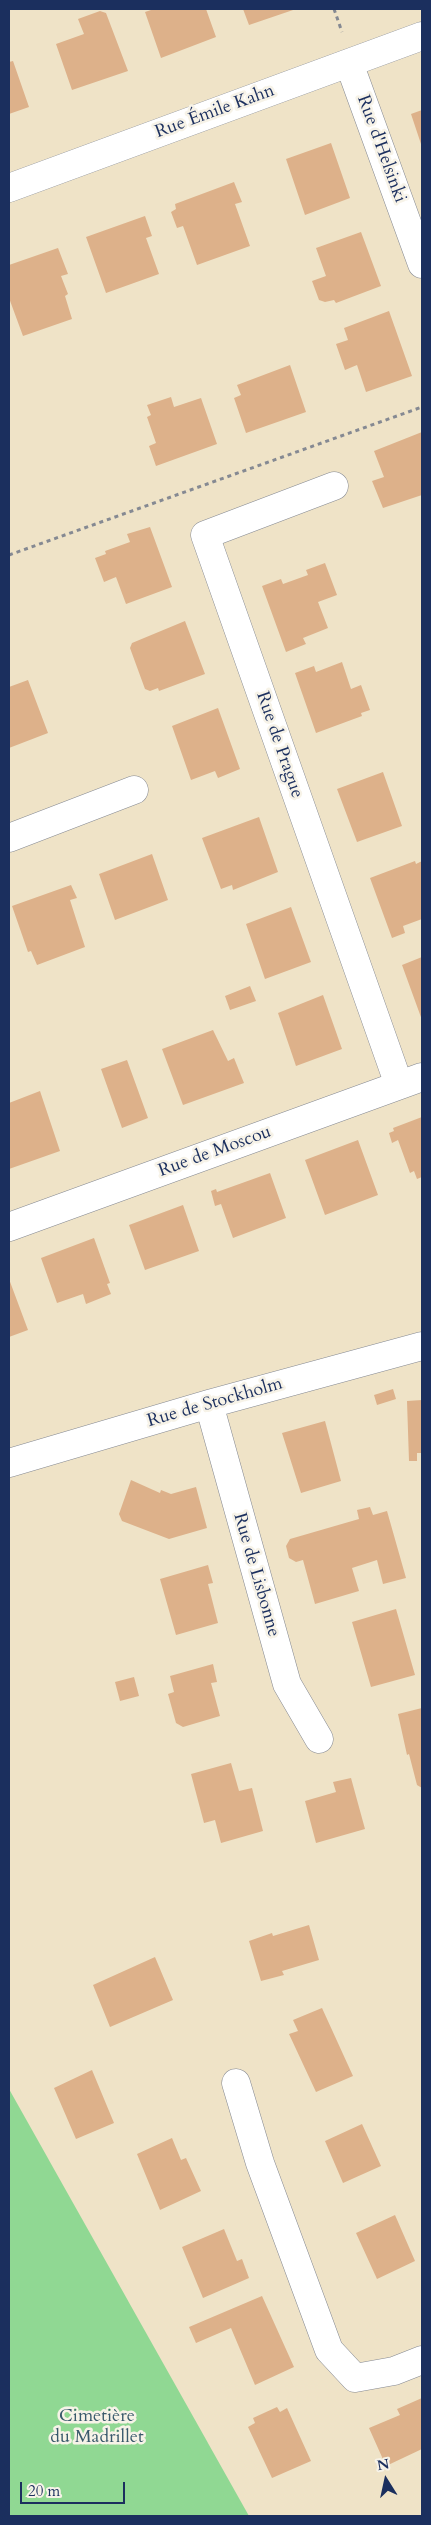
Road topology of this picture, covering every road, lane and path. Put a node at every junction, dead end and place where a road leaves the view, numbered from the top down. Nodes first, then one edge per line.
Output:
1 (422, 36) edge
2 (350, 63) junction
3 (9, 188) edge
4 (422, 264) edge
5 (422, 407) edge
6 (334, 486) dead end
7 (9, 555) edge
8 (134, 790) dead end
9 (9, 838) edge
10 (410, 1081) edge
11 (9, 1227) edge
12 (422, 1346) edge
13 (209, 1404) junction
14 (9, 1463) edge
15 (319, 1739) dead end
16 (236, 2084) dead end
17 (422, 2360) edge

1 - 2 street, Rue Émile Kahn
2 - 3 street, Rue Émile Kahn
2 - 4 street, Rue d'Helsinki
5 - 7 path
6 - 10 street, Rue de Prague
8 - 9 street
10 - 11 street, Rue de Moscou
12 - 13 street, Rue de Stockholm
13 - 14 street, Rue de Stockholm
13 - 15 street, Rue de Lisbonne
16 - 17 street

